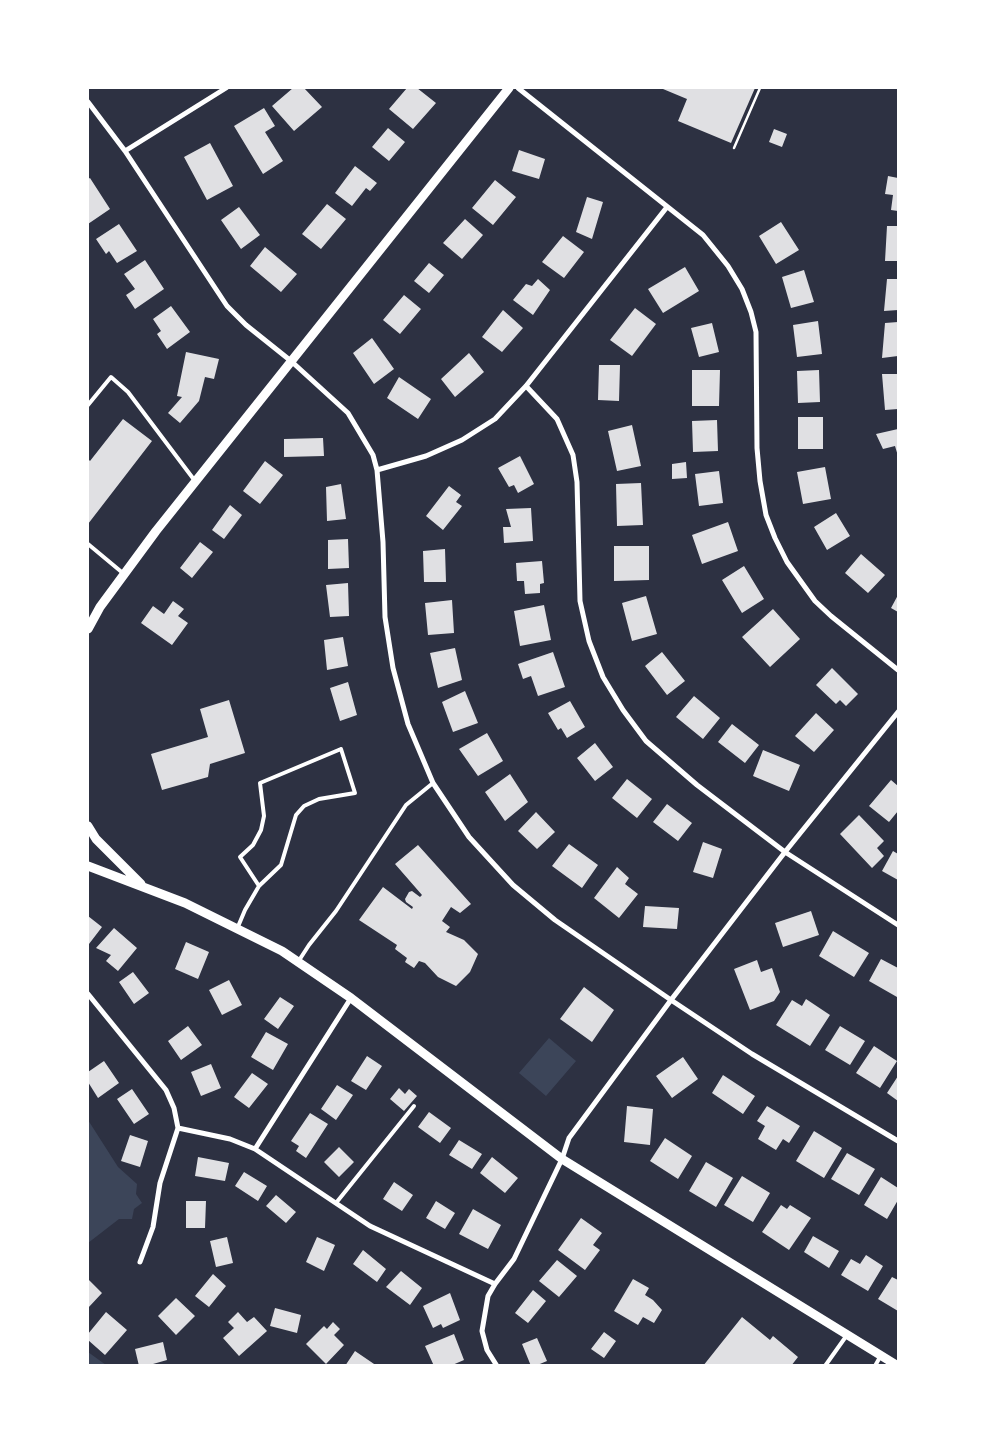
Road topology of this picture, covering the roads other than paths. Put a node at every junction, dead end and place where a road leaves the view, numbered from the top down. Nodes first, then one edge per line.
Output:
1 (226, 88) edge
2 (509, 88) edge
3 (518, 88) edge
4 (88, 102) edge
5 (125, 151) junction
6 (667, 207) junction
7 (291, 361) junction
8 (526, 386) junction
9 (88, 405) edge
10 (377, 470) junction
11 (195, 481) junction
12 (88, 544) edge
13 (124, 574) junction
14 (88, 629) edge
15 (898, 670) edge
16 (898, 712) edge
17 (434, 783) junction
18 (88, 826) edge
19 (785, 852) junction
20 (88, 866) edge
21 (259, 886) junction
22 (145, 888) junction
23 (898, 925) edge
24 (237, 929) junction
25 (298, 962) junction
26 (88, 994) edge
27 (351, 998) junction
28 (671, 1000) junction
29 (414, 1106) dead end
30 (178, 1128) junction
31 (898, 1141) edge
32 (255, 1148) junction
33 (562, 1159) junction
34 (336, 1203) junction
35 (140, 1262) dead end
36 (495, 1284) junction
37 (848, 1334) junction
38 (882, 1355) junction
39 (497, 1366) edge
40 (825, 1366) edge
41 (875, 1366) edge
42 (898, 1366) edge

1 - 5 street
2 - 7 street
3 - 6 street
4 - 5 street
5 - 7 street
6 - 8 street
6 - 15 street
7 - 10 street
7 - 11 street
8 - 10 street
8 - 19 street
9 - 11 lane
10 - 17 street
11 - 13 street
12 - 13 lane
13 - 14 street
16 - 19 street
17 - 25 lane
17 - 28 street
18 - 22 street
19 - 23 street
19 - 28 street
20 - 22 street
21 - 21 lane
21 - 24 lane
22 - 24 street
24 - 25 street
25 - 27 street
26 - 30 street
27 - 32 street
27 - 33 street
28 - 31 street
28 - 33 street
29 - 34 lane
30 - 32 street
30 - 35 street
32 - 34 street
33 - 36 street
33 - 37 street
34 - 36 street
36 - 39 street
37 - 38 street
37 - 40 lane
38 - 41 lane
38 - 42 street

